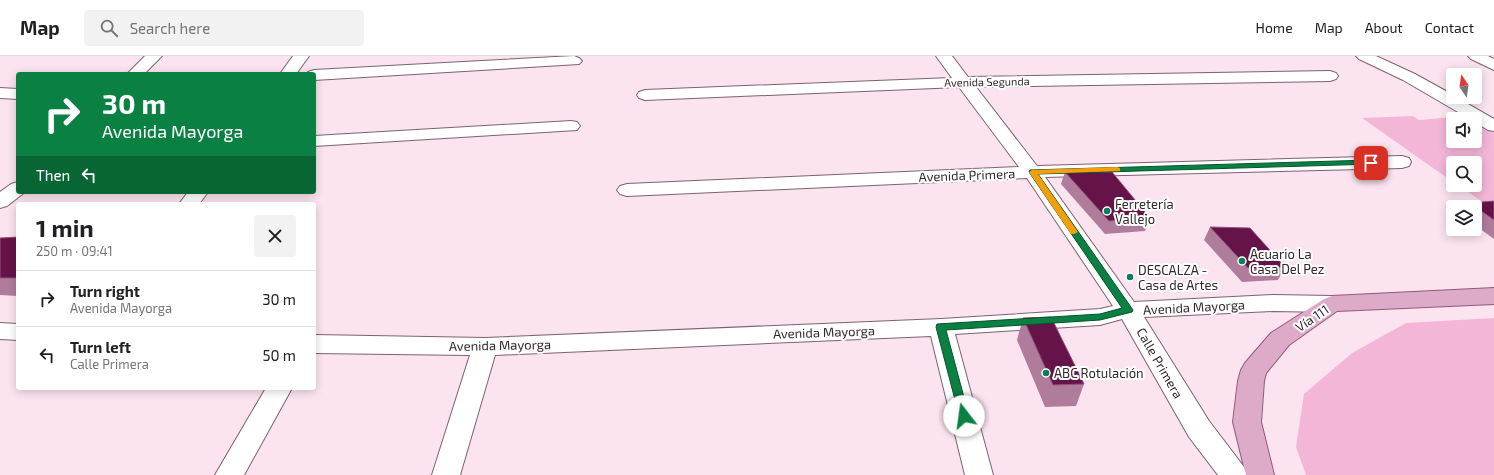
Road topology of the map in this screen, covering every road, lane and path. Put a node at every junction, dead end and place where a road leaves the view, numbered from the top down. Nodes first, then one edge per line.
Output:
1 (154, 56) edge
2 (301, 56) edge
3 (944, 56) edge
4 (1364, 56) edge
5 (1476, 56) edge
6 (574, 61) dead end
7 (1494, 65) edge
8 (137, 72) edge
9 (289, 72) edge
10 (316, 74) edge
11 (1330, 76) dead end
12 (965, 82) junction
13 (0, 93) edge
14 (16, 94) edge
15 (645, 95) dead end
16 (571, 126) dead end
17 (1494, 126) edge
18 (316, 141) edge
19 (1402, 162) dead end
20 (1032, 172) junction
21 (0, 184) edge
22 (16, 185) edge
23 (16, 190) edge
24 (627, 190) dead end
25 (0, 202) edge
26 (1494, 296) edge
27 (1332, 304) junction
28 (1128, 310) junction
29 (941, 327) junction
30 (0, 331) edge
31 (16, 332) edge
32 (316, 344) edge
33 (485, 346) junction
34 (278, 390) edge
35 (229, 475) edge
36 (446, 475) edge
37 (979, 475) edge
38 (1234, 475) edge
39 (1260, 475) edge

1 - 8 street
2 - 9 street
3 - 12 street, Calle Primera
4 - 17 street
5 - 7 street
6 - 10 street
11 - 12 street, Avenida Segunda
12 - 15 street, Avenida Segunda
12 - 20 street, Calle Primera
13 - 14 street
16 - 18 street
19 - 20 street, Avenida Primera
20 - 24 street, Avenida Primera
20 - 28 street, Calle Primera
21 - 22 street
23 - 25 street
26 - 27 main road, Vía 111
27 - 28 street, Avenida Mayorga
27 - 39 main road, Vía 111
28 - 29 street, Avenida Mayorga
28 - 38 street, Calle Primera
29 - 33 street, Avenida Mayorga
29 - 37 street
30 - 31 street
32 - 33 street, Avenida Mayorga
33 - 36 street
34 - 35 street

